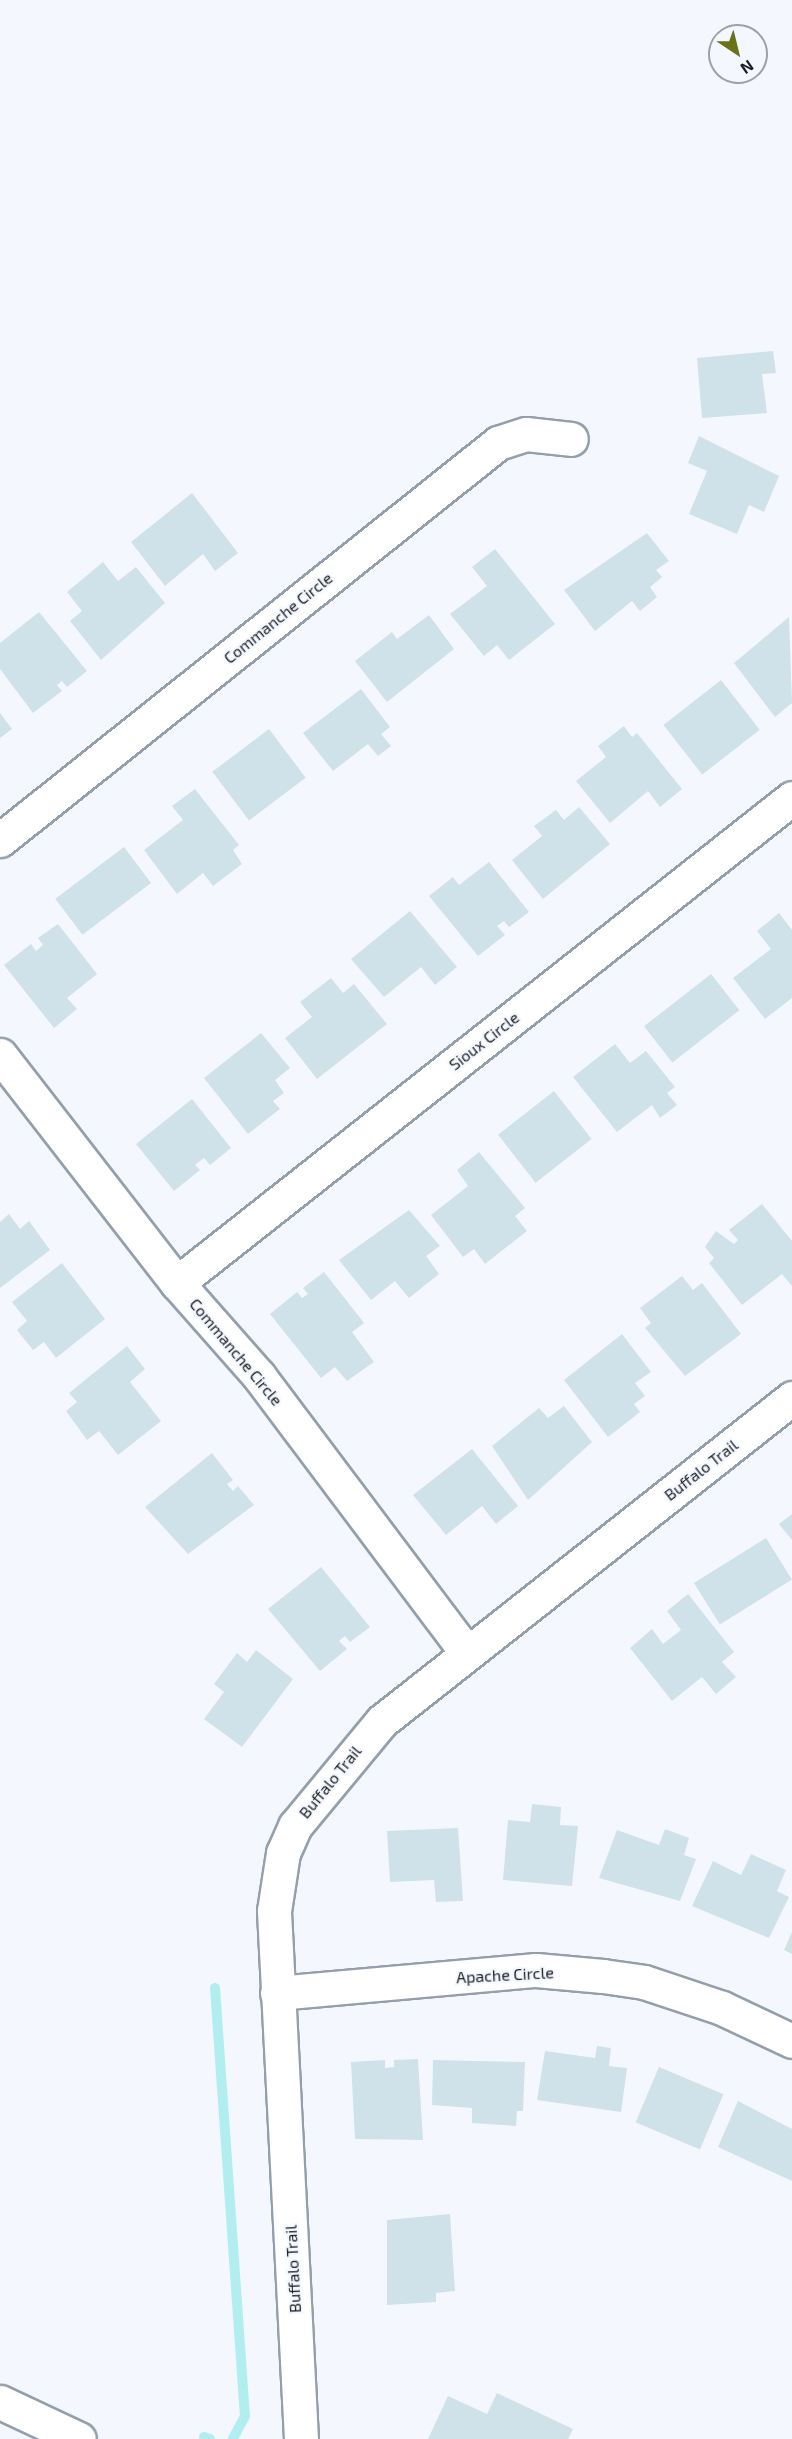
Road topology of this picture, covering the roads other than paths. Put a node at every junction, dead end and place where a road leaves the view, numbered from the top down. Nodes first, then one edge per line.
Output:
1 (571, 439) dead end
2 (792, 798) edge
3 (0, 840) edge
4 (0, 1055) edge
5 (177, 1283) junction
6 (792, 1398) edge
7 (466, 1653) junction
8 (278, 1993) junction
9 (792, 2042) edge
10 (0, 2402) edge
11 (60, 2435) edge
12 (301, 2439) edge

1 - 3 street, Commanche Circle
2 - 5 street, Sioux Circle
4 - 5 street, Commanche Circle
5 - 7 street, Commanche Circle
6 - 7 street, Buffalo Trail
7 - 8 street, Buffalo Trail
8 - 9 street, Apache Circle
8 - 12 street, Buffalo Trail
10 - 11 street

